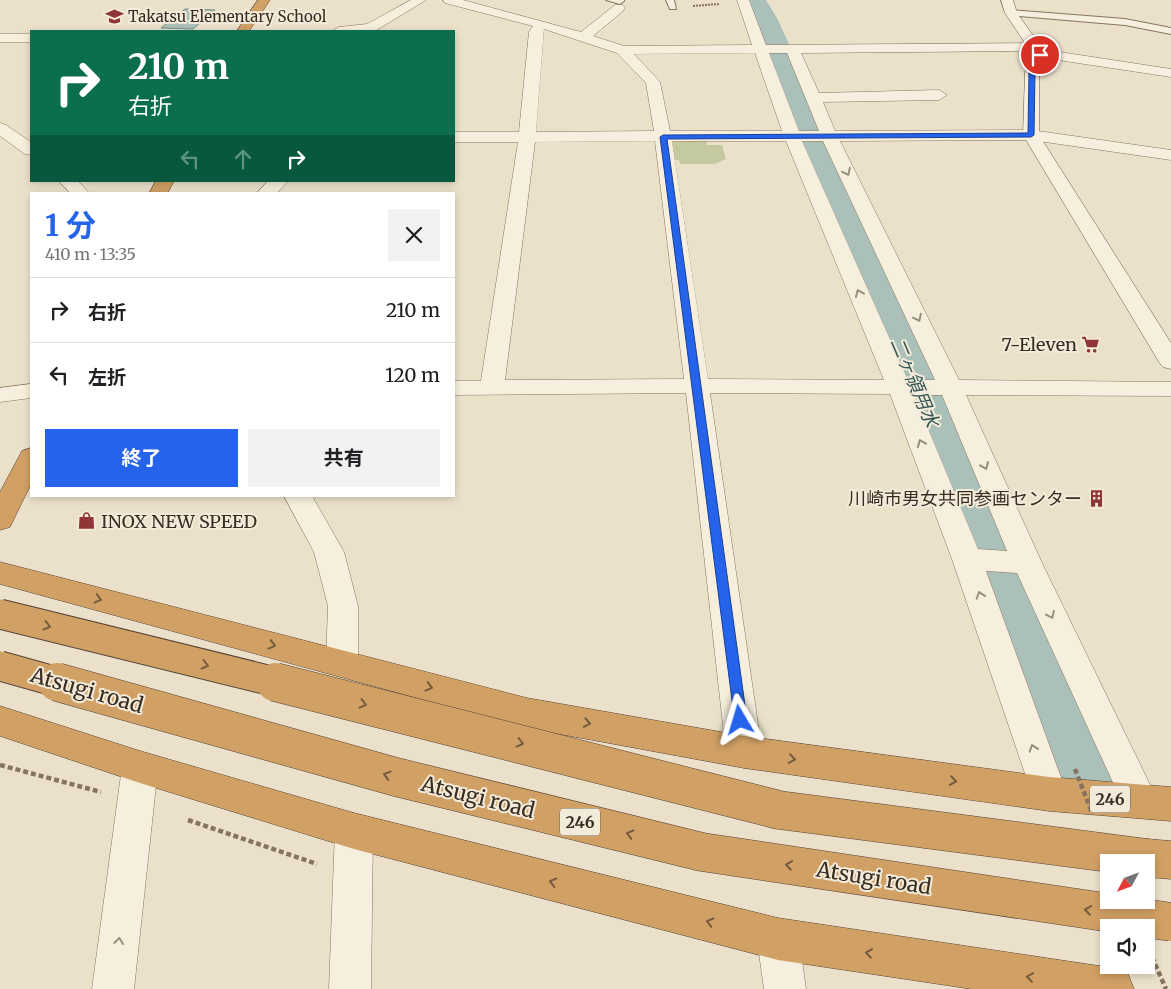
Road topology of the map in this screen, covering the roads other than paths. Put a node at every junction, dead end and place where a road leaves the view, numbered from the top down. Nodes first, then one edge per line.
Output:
1 (264, 0) edge
2 (420, 0) edge
3 (449, 0) edge
4 (744, 2) edge
5 (616, 3) edge
6 (1009, 7) edge
7 (541, 24) junction
8 (245, 30) edge
9 (369, 30) edge
10 (1171, 31) edge
11 (583, 37) junction
12 (0, 38) edge
13 (30, 38) edge
14 (776, 48) junction
15 (622, 50) junction
16 (1037, 50) junction
17 (1171, 73) edge
18 (939, 95) dead end
19 (813, 98) junction
20 (0, 128) edge
21 (1031, 135) junction
22 (24, 137) edge
23 (455, 137) edge
24 (526, 137) junction
25 (663, 137) junction
26 (826, 137) junction
27 (798, 138) junction
28 (0, 144) edge
29 (30, 148) edge
30 (1171, 155) edge
31 (69, 182) edge
32 (278, 182) edge
33 (79, 192) edge
34 (267, 192) edge
35 (1171, 362) edge
36 (697, 386) junction
37 (904, 387) junction
38 (455, 388) edge
39 (492, 388) junction
40 (944, 388) junction
41 (1171, 388) edge
42 (30, 391) edge
43 (0, 395) edge
44 (30, 459) edge
45 (299, 497) edge
46 (0, 520) edge
47 (967, 559) junction
48 (1027, 563) junction
49 (0, 573) edge
50 (0, 614) edge
51 (342, 664) junction
52 (0, 666) edge
53 (0, 721) edge
54 (744, 752) junction
55 (140, 767) junction
56 (1049, 794) junction
57 (1156, 803) edge
58 (354, 831) junction
59 (1159, 859) edge
60 (1160, 936) edge
61 (778, 939) junction
62 (113, 989) edge
63 (350, 989) edge
64 (785, 989) edge
65 (1113, 989) edge

1 - 8 highway
2 - 9 street
3 - 7 street
4 - 14 street
5 - 11 street
6 - 10 lane
6 - 16 street
7 - 11 street
7 - 24 street
11 - 15 street
12 - 13 street
14 - 15 street
14 - 16 street
14 - 19 street
14 - 27 street
15 - 25 street
16 - 17 street
16 - 21 street
18 - 19 street
19 - 26 street
20 - 22 street
21 - 26 street
21 - 30 street
21 - 35 street
22 - 28 street
22 - 29 street
23 - 24 street
24 - 25 street
24 - 39 street
25 - 27 street
25 - 36 street
26 - 27 street
26 -> 40 street
37 -> 27 street
31 - 33 street
32 - 34 street
36 - 37 street
36 - 39 street
36 - 54 street
37 - 40 street
47 -> 37 street
38 - 39 street
40 - 41 street
40 -> 48 street
42 - 43 street
44 - 46 highway
45 - 51 street
47 - 48 street
56 -> 47 street
48 -> 57 street
49 -> 51 highway, 246
50 -> 59 highway, bridge
51 -> 54 highway, 246
60 -> 52 highway, Atsugi road / 246, bridge
53 - 55 highway
54 -> 56 highway, 246
55 - 58 highway
62 -> 55 street
56 - 57 highway, 246
61 -> 58 highway
58 - 63 street
61 - 64 street
65 -> 61 highway

